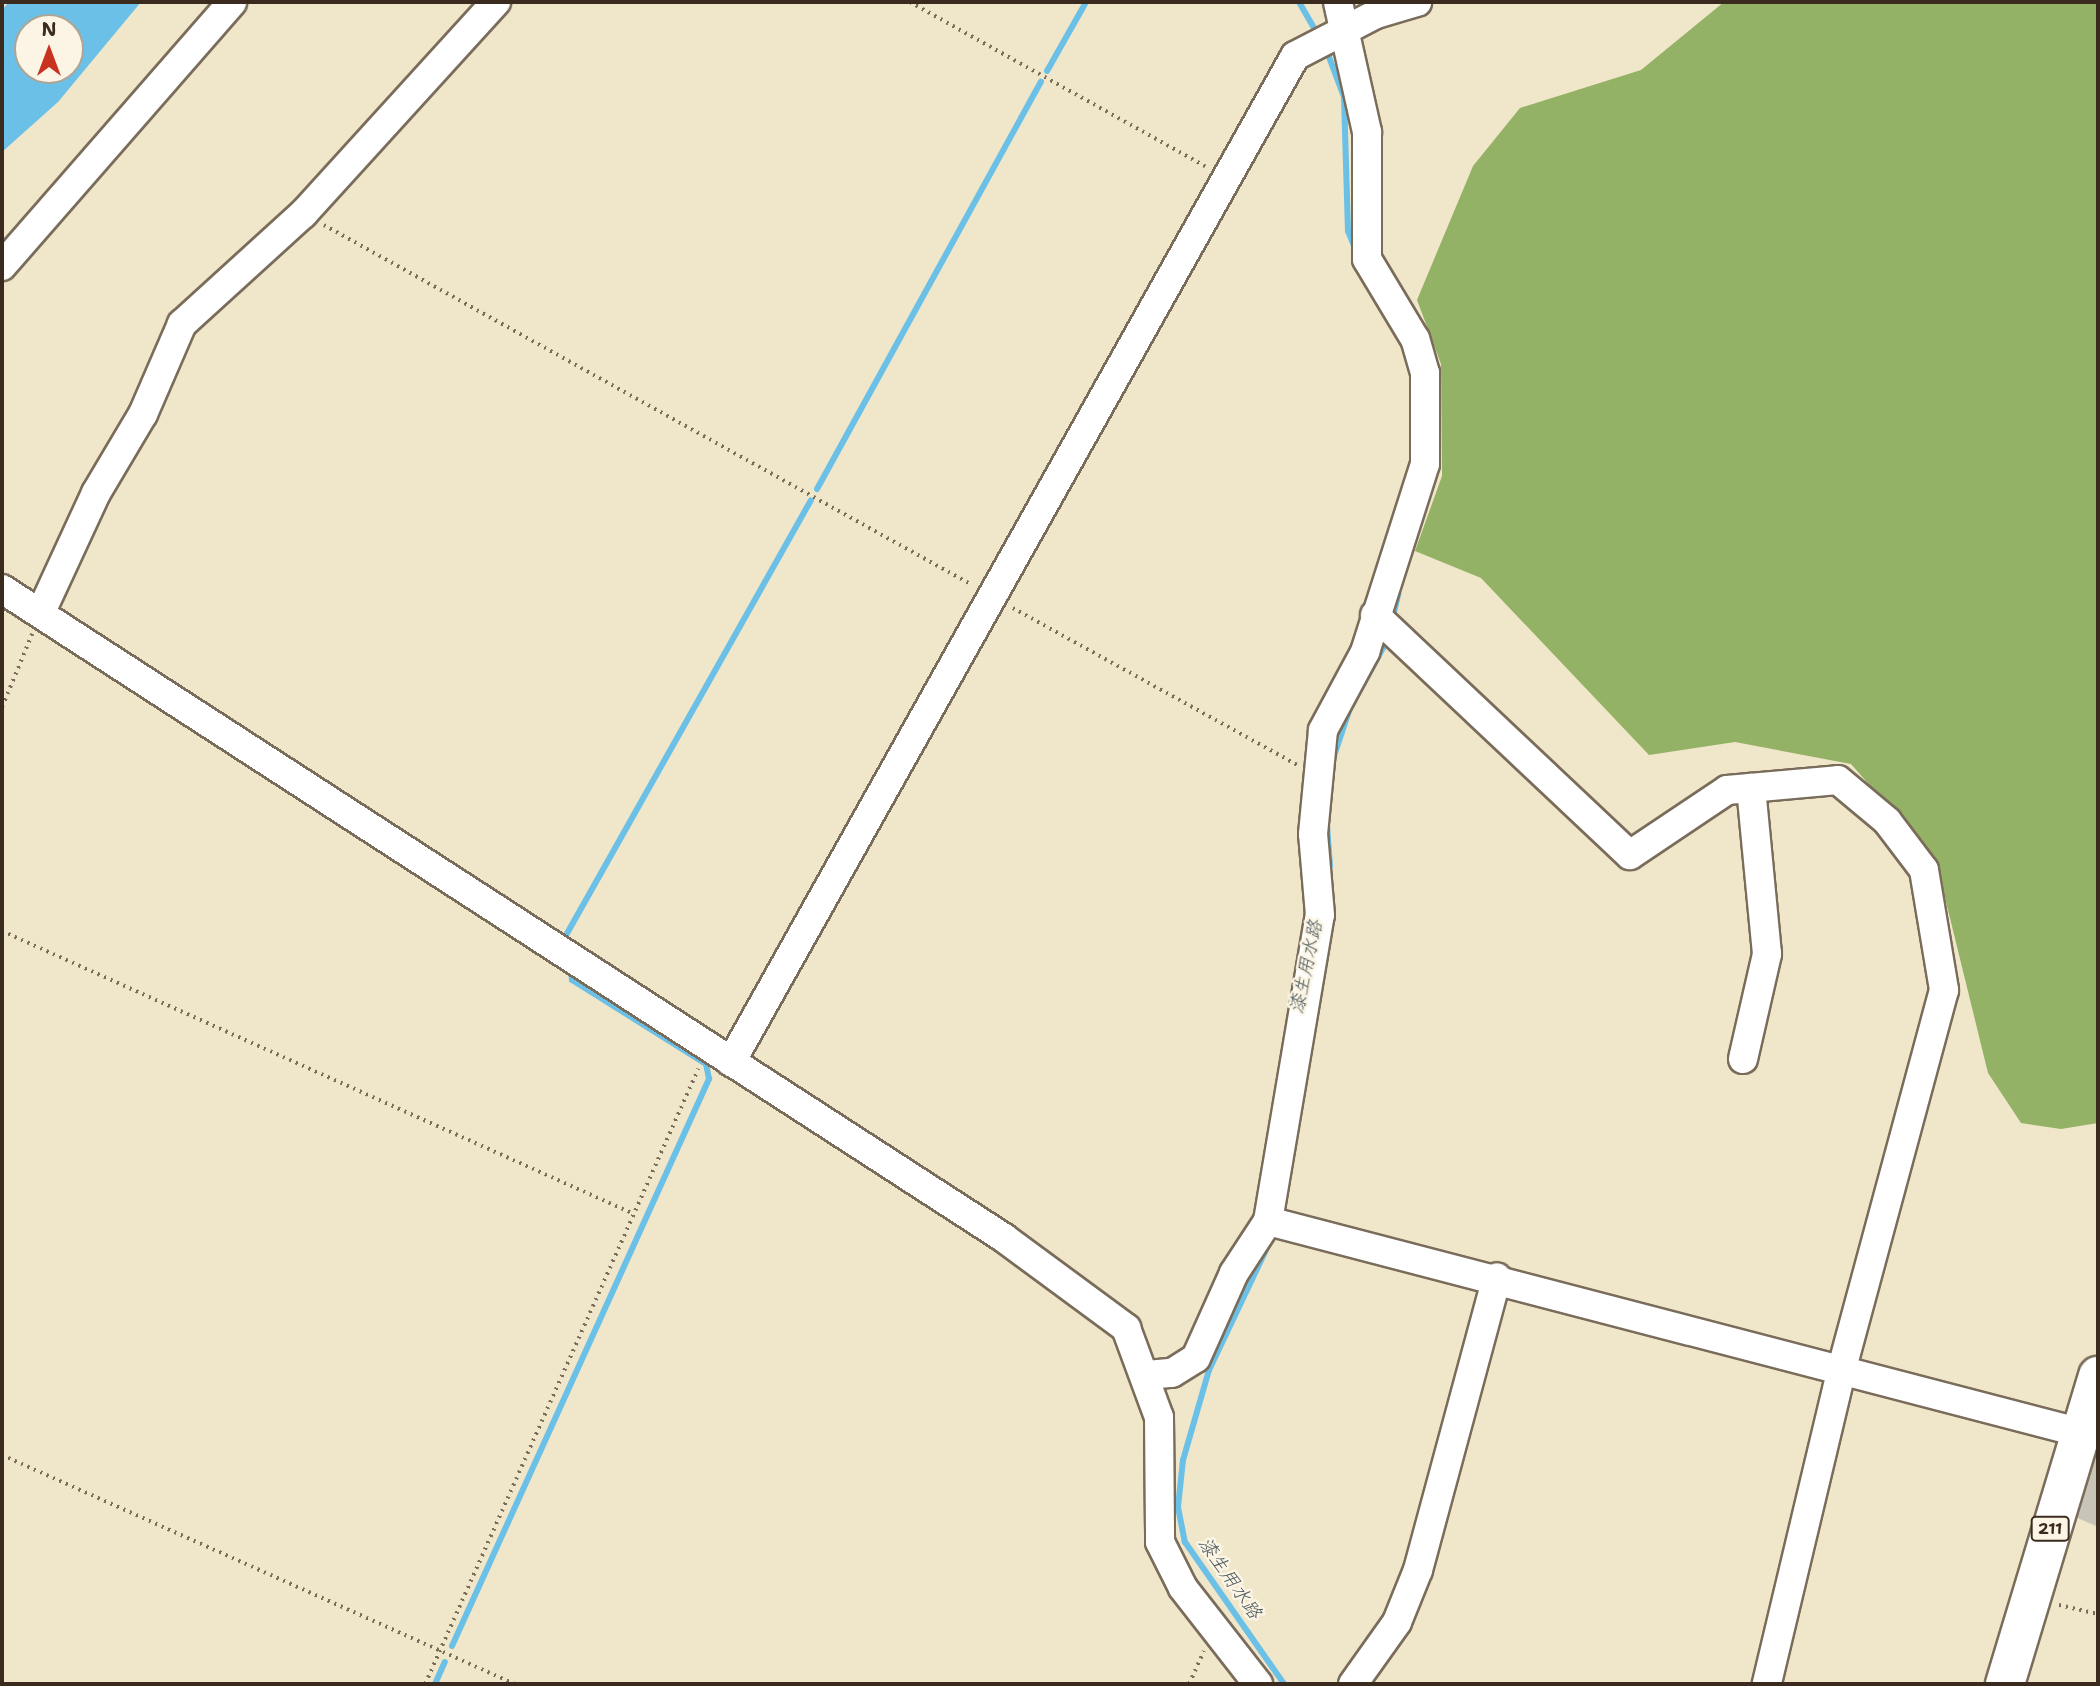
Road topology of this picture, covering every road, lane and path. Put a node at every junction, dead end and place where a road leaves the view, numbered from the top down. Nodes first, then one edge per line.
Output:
1 (232, 2) edge
2 (496, 2) edge
3 (910, 2) edge
4 (1417, 2) edge
5 (1342, 15) edge
6 (1229, 179) junction
7 (303, 214) junction
8 (2, 266) edge
9 (2, 589) edge
10 (991, 596) junction
11 (41, 612) junction
12 (1375, 615) junction
13 (2, 707) edge
14 (1314, 774) junction
15 (1751, 788) junction
16 (2, 931) edge
17 (1743, 1059) dead end
18 (731, 1062) junction
19 (699, 1068) dead end
20 (634, 1214) junction
21 (1268, 1221) junction
22 (1497, 1277) junction
23 (1842, 1368) junction
24 (1147, 1375) junction
25 (2098, 1376) edge
26 (2078, 1432) junction
27 (2, 1455) edge
28 (2030, 1600) junction
29 (2098, 1614) edge
30 (1214, 1627) junction
31 (440, 1651) junction
32 (425, 1684) edge
33 (515, 1684) edge
34 (1189, 1684) edge
35 (1258, 1684) edge
36 (1353, 1684) edge
37 (1767, 1684) edge
38 (2005, 1684) edge

1 - 8 street
2 - 7 street
3 - 6 path
4 - 5 street
5 - 6 street
5 - 12 street
6 - 10 street
7 - 10 path
7 - 11 street
9 - 11 street
10 - 14 path
10 - 18 street
11 - 13 path
11 - 18 street
12 - 14 street
12 - 15 street
14 - 21 street
15 - 17 street
15 - 23 street
16 - 20 path
18 - 24 street
19 - 20 path
20 - 31 path
21 - 22 street
21 - 24 street
22 - 23 street
22 - 36 street
23 - 26 street
23 - 37 street
24 - 30 street
25 - 26 highway, 211
26 - 28 highway, 211
27 - 31 path
28 - 29 path
28 - 38 highway, 211
30 - 34 path
30 - 35 street
31 - 32 path
31 - 33 path

